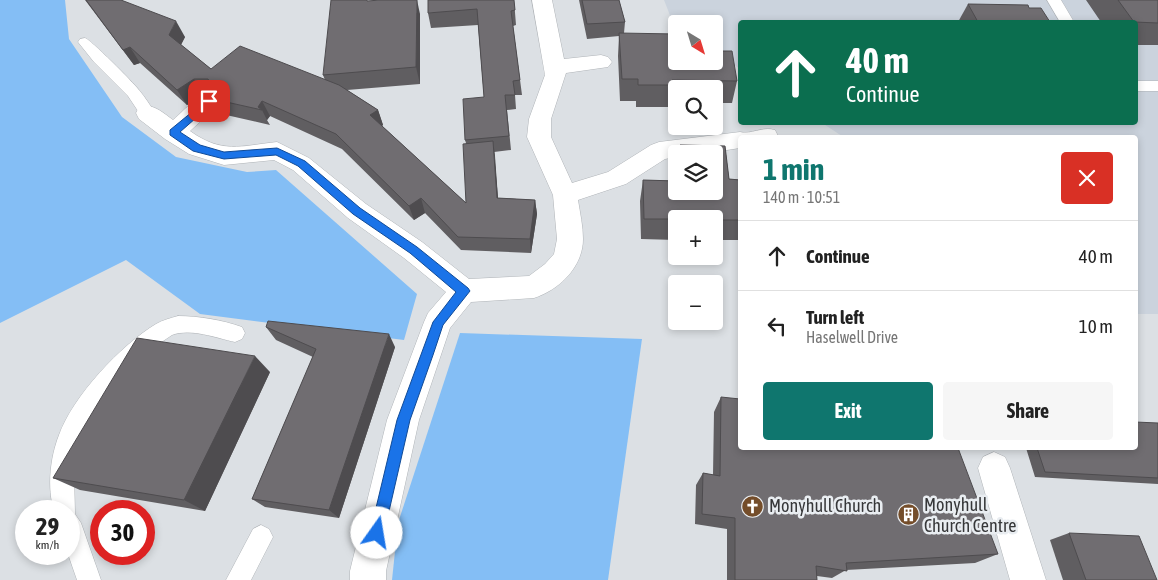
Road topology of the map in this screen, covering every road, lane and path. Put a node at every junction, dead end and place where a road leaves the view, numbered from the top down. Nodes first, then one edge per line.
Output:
1 (542, 0) edge
2 (1054, 0) edge
3 (1066, 20) edge
4 (85, 42) dead end
5 (601, 62) dead end
6 (555, 67) junction
7 (1138, 86) edge
8 (1158, 86) edge
9 (209, 101) edge
10 (147, 113) joint
11 (173, 133) junction
12 (738, 140) edge
13 (565, 195) junction
14 (464, 291) junction
15 (235, 333) dead end
16 (994, 468) dead end
17 (64, 500) edge
18 (260, 537) dead end
19 (80, 554) edge
20 (89, 580) edge
21 (238, 580) edge
22 (368, 580) edge
23 (1028, 580) edge

1 - 6 street
2 - 3 lane
4 - 10 lane
5 - 6 street
6 - 13 street
7 - 8 lane
9 - 11 street
10 - 11 street
11 - 14 street
12 - 13 street
13 - 14 street
14 - 22 street
15 - 17 lane
16 - 23 street
18 - 21 lane
19 - 20 lane

